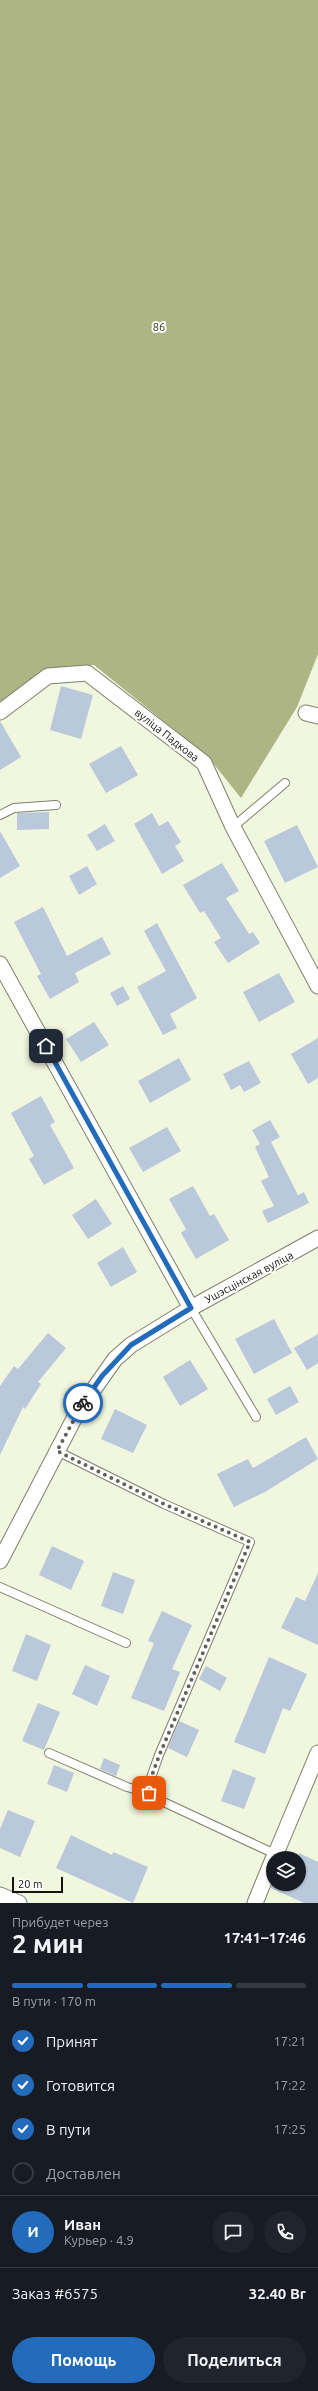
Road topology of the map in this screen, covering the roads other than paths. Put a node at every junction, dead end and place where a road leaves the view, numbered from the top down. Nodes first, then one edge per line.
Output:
1 (0, 712) edge
2 (285, 783) dead end
3 (56, 805) dead end
4 (0, 815) edge
5 (233, 827) junction
6 (0, 964) edge
7 (318, 986) edge
8 (318, 1238) edge
9 (191, 1308) junction
10 (256, 1417) dead end
11 (57, 1451) junction
12 (0, 1561) edge
13 (0, 1588) edge
14 (126, 1643) dead end
15 (49, 1753) dead end
16 (318, 1753) edge
17 (149, 1793) junction
18 (277, 1851) edge
19 (266, 1853) edge
20 (266, 1875) edge
21 (0, 1895) edge
22 (20, 1903) edge
23 (254, 1903) edge

1 - 5 street, вуліца Падкова
2 - 5 lane
3 - 4 lane
5 - 7 street, вуліца Падкова
6 - 9 street
8 - 9 street, Ушэсцінская вуліца
9 - 10 lane
9 - 11 street, Ушэсцінская вуліца
11 - 12 street, Ушэсцінская вуліца
11 - 17 lane
13 - 14 lane
15 - 17 lane
16 - 18 street
17 - 19 lane
20 - 23 street
21 - 22 street

